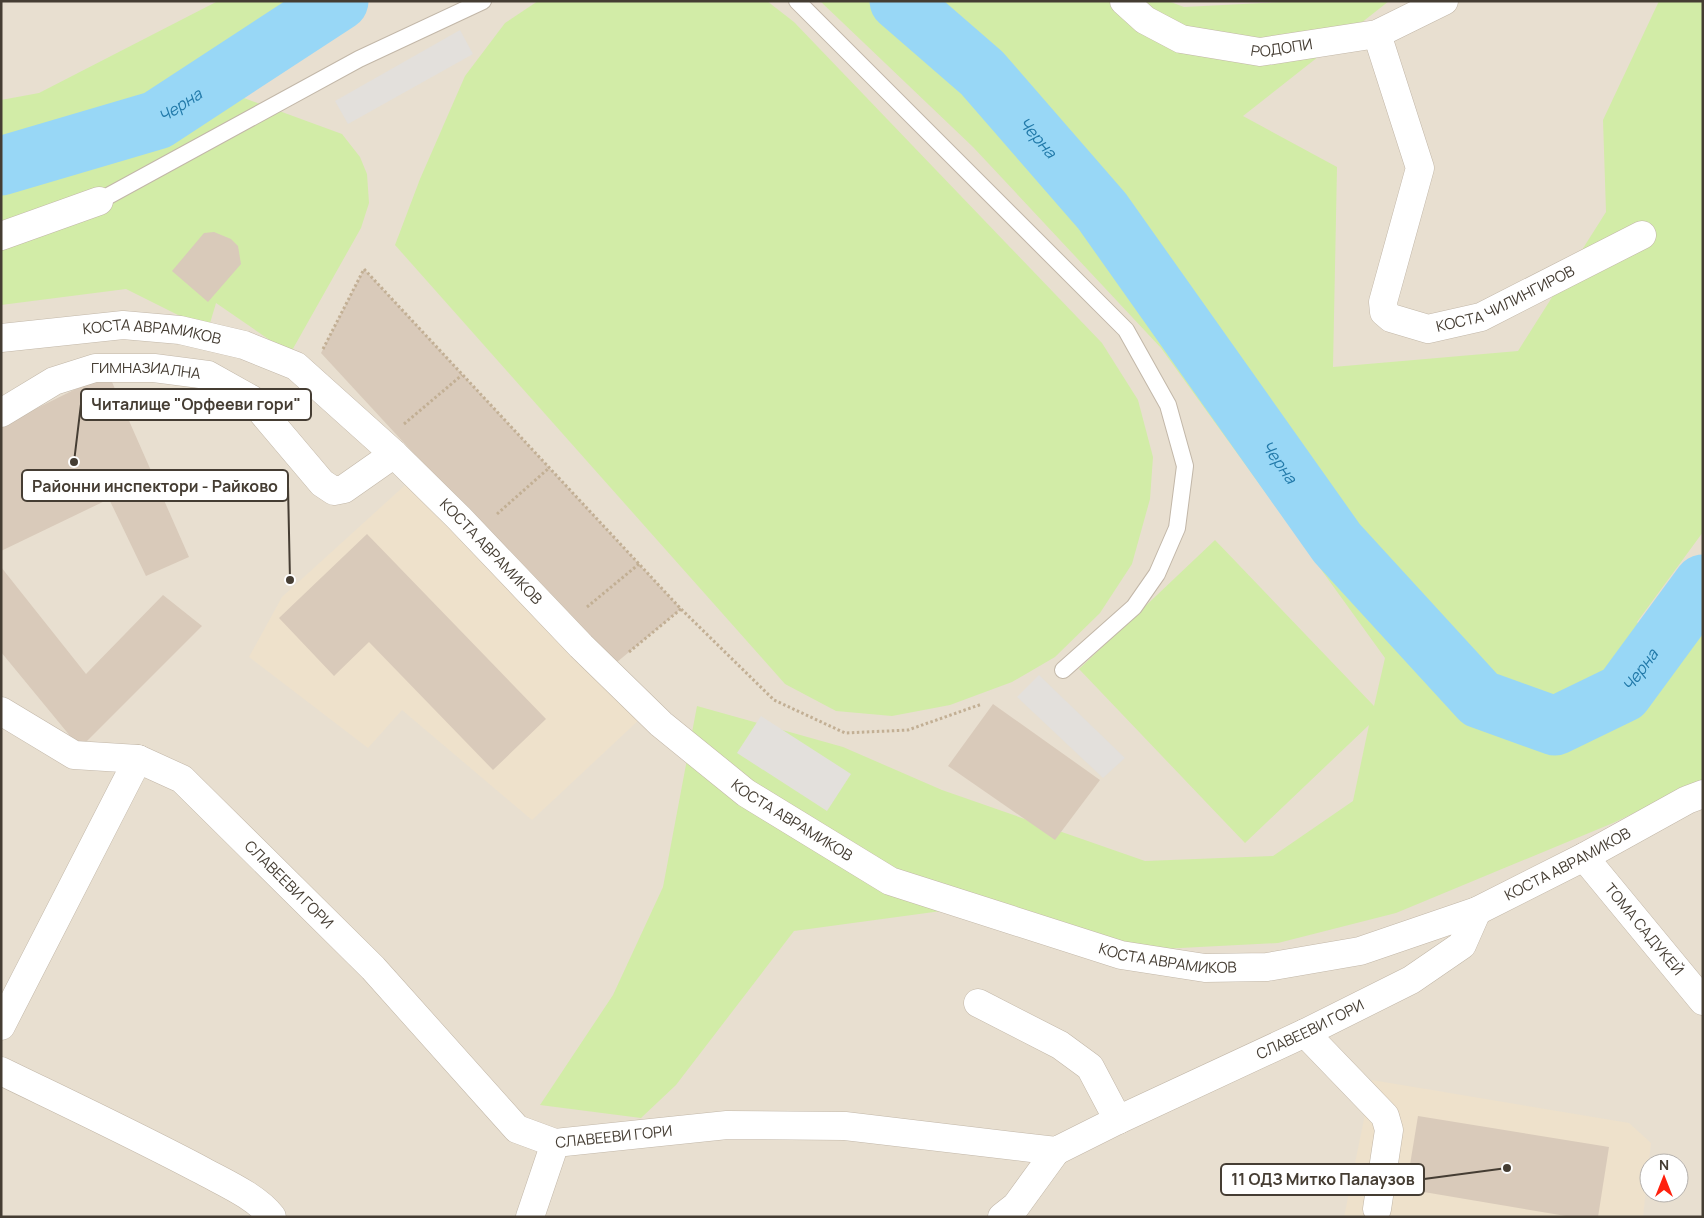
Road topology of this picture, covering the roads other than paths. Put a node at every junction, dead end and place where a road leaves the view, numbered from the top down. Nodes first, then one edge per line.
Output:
1 (483, 1) edge
2 (797, 1) edge
3 (1124, 1) edge
4 (1444, 1) edge
5 (1377, 34) junction
6 (99, 201) joint
7 (1642, 235) dead end
8 (1, 236) edge
9 (1, 338) edge
10 (1, 413) edge
11 (394, 454) junction
12 (1063, 670) dead end
13 (1, 711) edge
14 (138, 759) junction
15 (1703, 794) edge
16 (1584, 858) junction
17 (1477, 911) junction
18 (1703, 1001) edge
19 (978, 1003) dead end
20 (1, 1026) edge
21 (1306, 1033) junction
22 (1, 1072) edge
23 (1118, 1120) junction
24 (556, 1143) junction
25 (1056, 1151) junction
26 (1377, 1209) dead end
27 (272, 1217) edge
28 (530, 1217) edge
29 (1002, 1217) edge

1 - 6 lane
2 - 12 lane
3 - 5 street, РОДОПИ
4 - 5 street, РОДОПИ
5 - 7 street, КОСТА ЧИЛИНГИРОВ
6 - 8 street
9 - 11 street, КОСТА АВРАМИКОВ
10 - 11 street, ГИМНАЗИАЛНА
11 - 17 street, КОСТА АВРАМИКОВ
13 - 14 street
14 - 20 street
14 - 24 street, СЛАВЕЕВИ ГОРИ
15 - 16 street, КОСТА АВРАМИКОВ
16 - 17 street, КОСТА АВРАМИКОВ
16 - 18 street, ТОМА САДУКЕЙ
17 - 21 street, СЛАВЕЕВИ ГОРИ
19 - 23 street
21 - 23 street, СЛАВЕЕВИ ГОРИ
21 - 26 street
22 - 27 street
23 - 25 street, СЛАВЕЕВИ ГОРИ
24 - 25 street, СЛАВЕЕВИ ГОРИ
24 - 28 street
25 - 29 street

